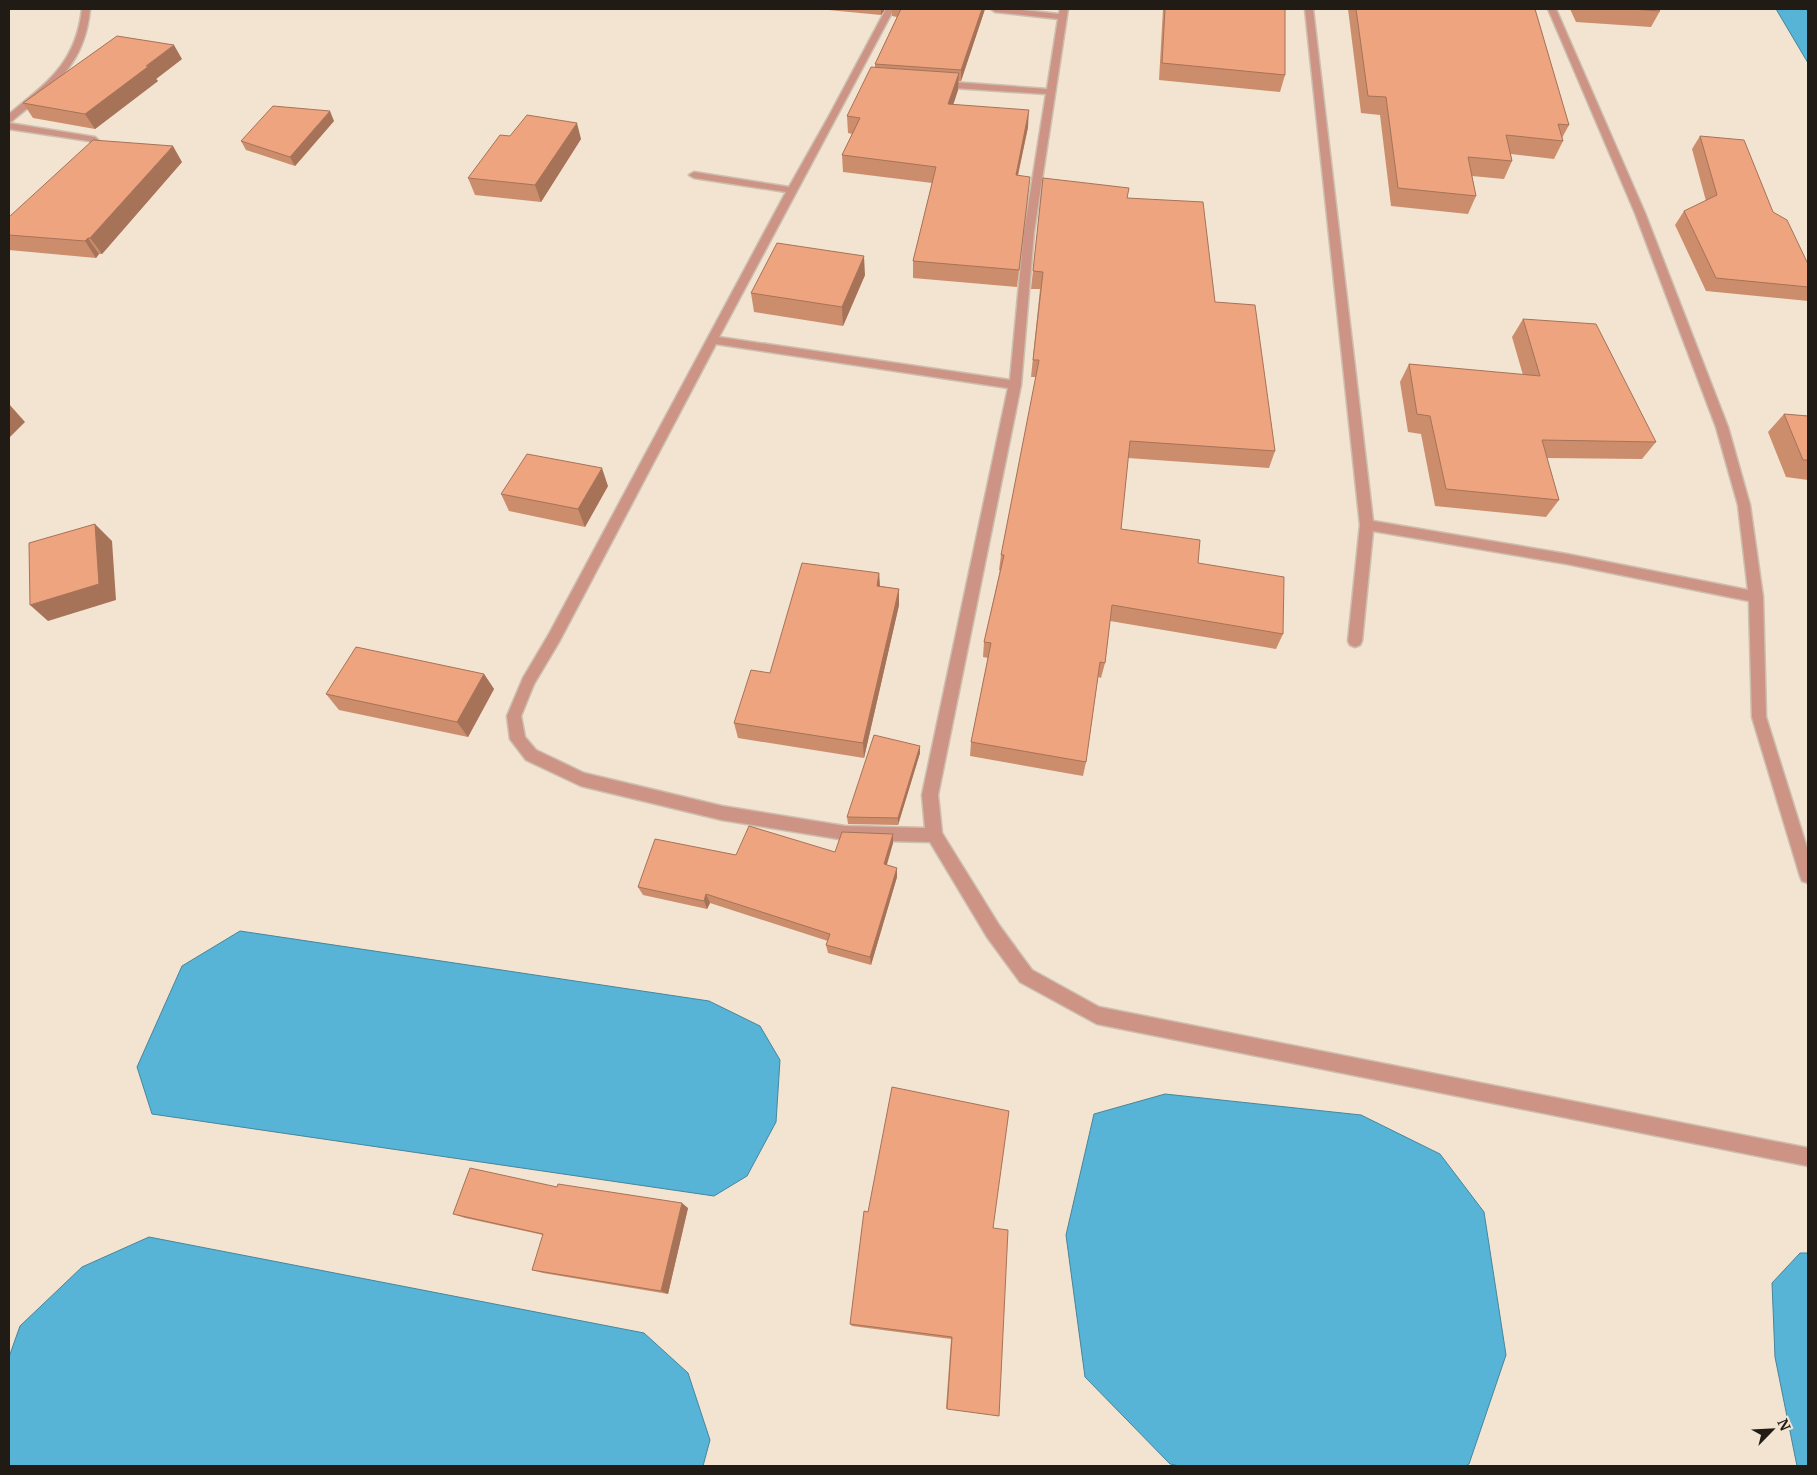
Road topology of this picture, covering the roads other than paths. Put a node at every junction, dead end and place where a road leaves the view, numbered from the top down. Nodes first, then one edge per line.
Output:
1 (86, 9) edge
2 (890, 9) edge
3 (995, 9) edge
4 (1309, 9) edge
5 (1552, 9) edge
6 (1063, 13) edge
7 (934, 83) edge
8 (1052, 92) junction
9 (9, 119) edge
10 (9, 126) edge
11 (92, 162) edge
12 (694, 175) dead end
13 (792, 190) junction
14 (712, 340) junction
15 (1015, 384) junction
16 (1367, 525) junction
17 (1756, 597) junction
18 (1355, 641) dead end
19 (934, 834) junction
20 (1808, 876) edge
21 (1808, 1157) edge

1 - 9 street
2 - 13 street
3 - 6 street
4 - 16 street
5 - 17 street
6 - 8 street
7 - 8 street
8 - 15 street
10 - 11 street
12 - 13 street
13 - 14 street
14 - 15 street
14 - 19 street
15 - 19 street
16 - 17 street
16 - 18 street
17 - 20 street
19 - 21 street

